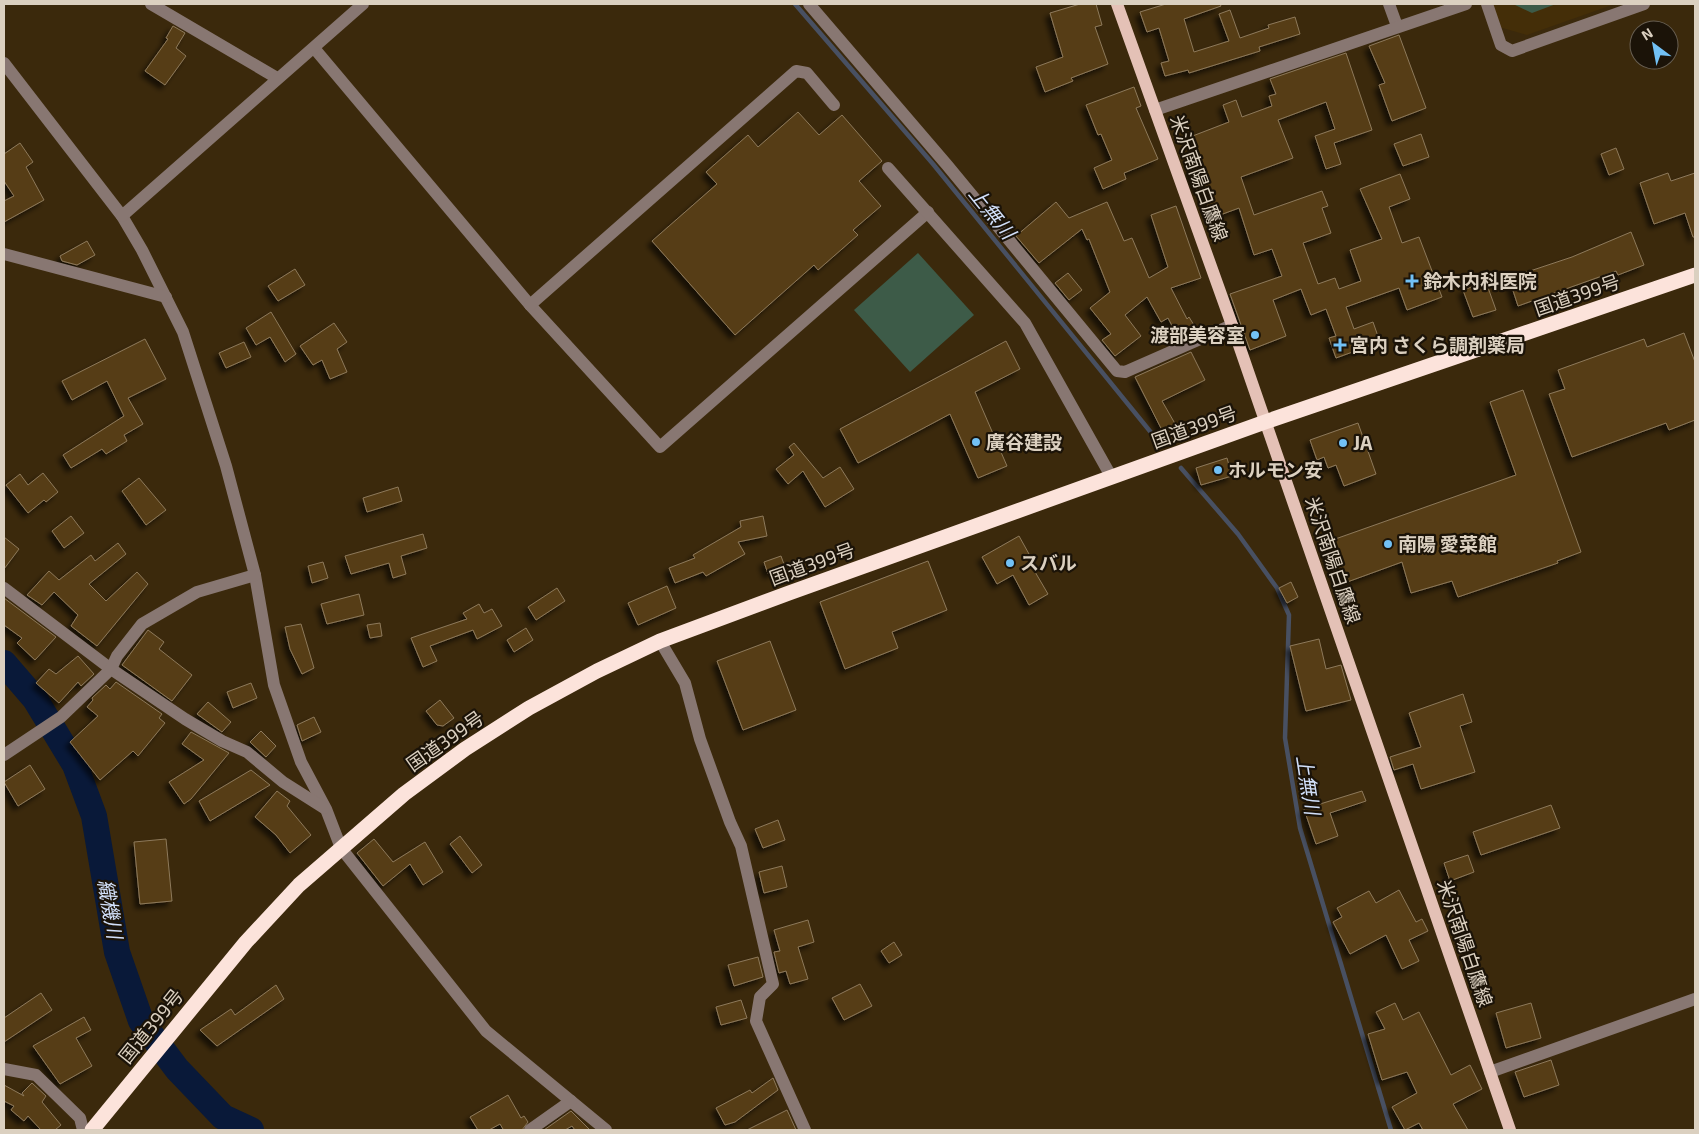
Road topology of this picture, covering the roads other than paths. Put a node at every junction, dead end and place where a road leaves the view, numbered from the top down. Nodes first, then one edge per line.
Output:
1 (151, 4) edge
2 (364, 4) edge
3 (809, 4) edge
4 (1117, 4) edge
5 (1389, 4) edge
6 (1466, 4) edge
7 (1487, 4) edge
8 (1644, 4) edge
9 (1397, 26) junction
10 (314, 48) junction
11 (4, 63) edge
12 (277, 78) junction
13 (834, 105) dead end
14 (1155, 110) junction
15 (888, 168) dead end
16 (928, 212) junction
17 (122, 216) junction
18 (4, 254) edge
19 (1695, 275) edge
20 (166, 297) junction
21 (530, 305) junction
22 (1232, 325) junction
23 (1265, 422) junction
24 (1112, 478) junction
25 (255, 575) junction
26 (4, 588) edge
27 (660, 641) junction
28 (111, 669) junction
29 (4, 755) edge
30 (326, 809) junction
31 (341, 848) junction
32 (1695, 999) edge
33 (4, 1069) edge
34 (1490, 1072) junction
35 (571, 1101) junction
36 (83, 1130) edge
37 (92, 1130) edge
38 (530, 1130) edge
39 (606, 1130) edge
40 (805, 1130) edge
41 (1510, 1130) edge

1 - 12 street
2 - 10 street
3 - 22 street
4 - 14 main road, 米沢南陽白鷹線
5 - 9 street
6 - 9 street
7 - 8 street
9 - 14 street
10 - 12 street
10 - 21 street
11 - 17 street
12 - 17 street
13 - 21 street
14 - 22 main road, 米沢南陽白鷹線
15 - 16 street
16 - 21 street
16 - 24 street
17 - 20 street
18 - 20 street
19 - 23 highway, 国道399号
20 - 25 street
22 - 23 main road, 米沢南陽白鷹線
23 - 24 highway, 国道399号
23 - 34 main road, 米沢南陽白鷹線
24 - 27 highway, 国道399号
25 - 28 street
25 - 30 street
26 - 28 street
27 - 31 highway, 国道399号
27 - 40 street
28 - 29 street
28 - 30 street
30 - 31 street
31 - 35 street
31 - 37 highway, 国道399号
32 - 34 street
33 - 36 street
34 - 41 main road, 米沢南陽白鷹線
35 - 38 street
35 - 39 street

